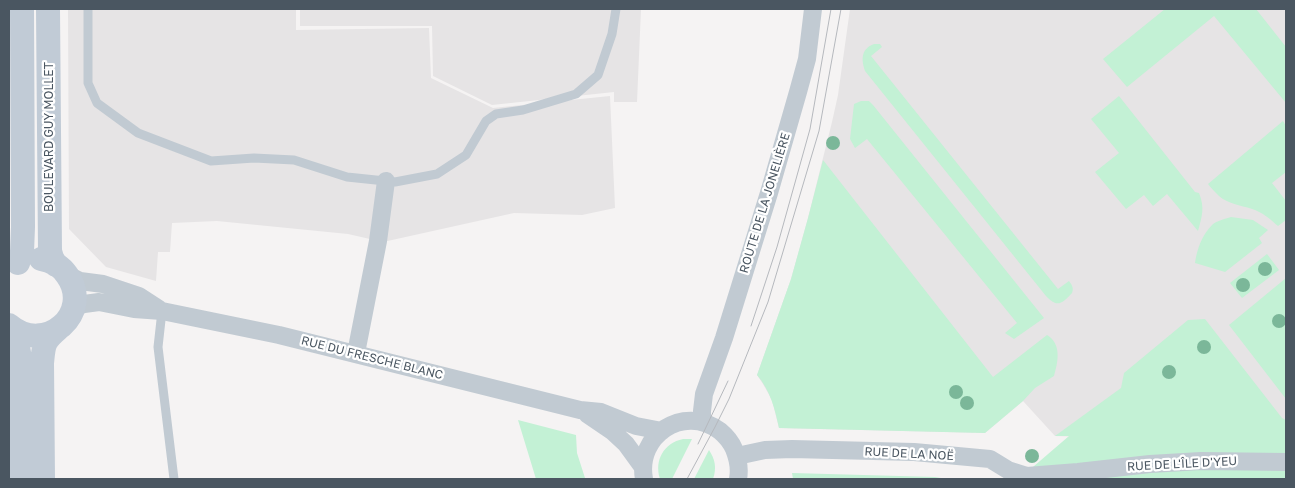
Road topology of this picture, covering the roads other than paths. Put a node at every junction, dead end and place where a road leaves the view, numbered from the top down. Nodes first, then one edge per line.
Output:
1 (22, 9) edge
2 (48, 9) edge
3 (88, 9) edge
4 (616, 9) edge
5 (813, 9) edge
6 (386, 181) junction
7 (14, 266) edge
8 (61, 268) junction
9 (162, 311) junction
10 (65, 320) junction
11 (9, 326) edge
12 (356, 354) junction
13 (704, 394) junction
14 (580, 410) junction
15 (680, 422) junction
16 (702, 422) junction
17 (662, 431) junction
18 (737, 456) junction
19 (1286, 462) edge
20 (1078, 472) joint
21 (643, 473) edge
22 (22, 479) edge
23 (43, 479) edge
24 (174, 479) edge
25 (738, 479) edge

1 - 7 main road, BOULEVARD GUY MOLLET
2 - 8 main road, BOULEVARD GUY MOLLET
3 - 6 lane
4 - 6 lane
5 - 13 street, ROUTE DE LA JONELIÈRE
6 - 12 street
7 - 8 main road
8 - 9 street, RUE DU FRESCHE BLANC
8 - 10 main road, BOULEVARD GUY MOLLET
9 - 10 street, RUE DU FRESCHE BLANC
9 - 12 street, RUE DU FRESCHE BLANC
9 - 24 lane
10 - 11 main road
10 - 23 main road
11 - 22 main road
12 - 14 street, RUE DU FRESCHE BLANC
13 - 15 street, ROUTE DE LA JONELIÈRE
13 - 16 street, ROUTE DE LA JONELIÈRE
14 - 17 street, RUE DU FRESCHE BLANC
14 - 21 street, RUE DU FRESCHE BLANC
15 - 16 street
15 - 17 street
16 - 18 street
17 - 21 street
18 - 20 street, RUE DE LA NOË
18 - 25 street
19 - 20 street, RUE DE L'ÎLE D'YEU

